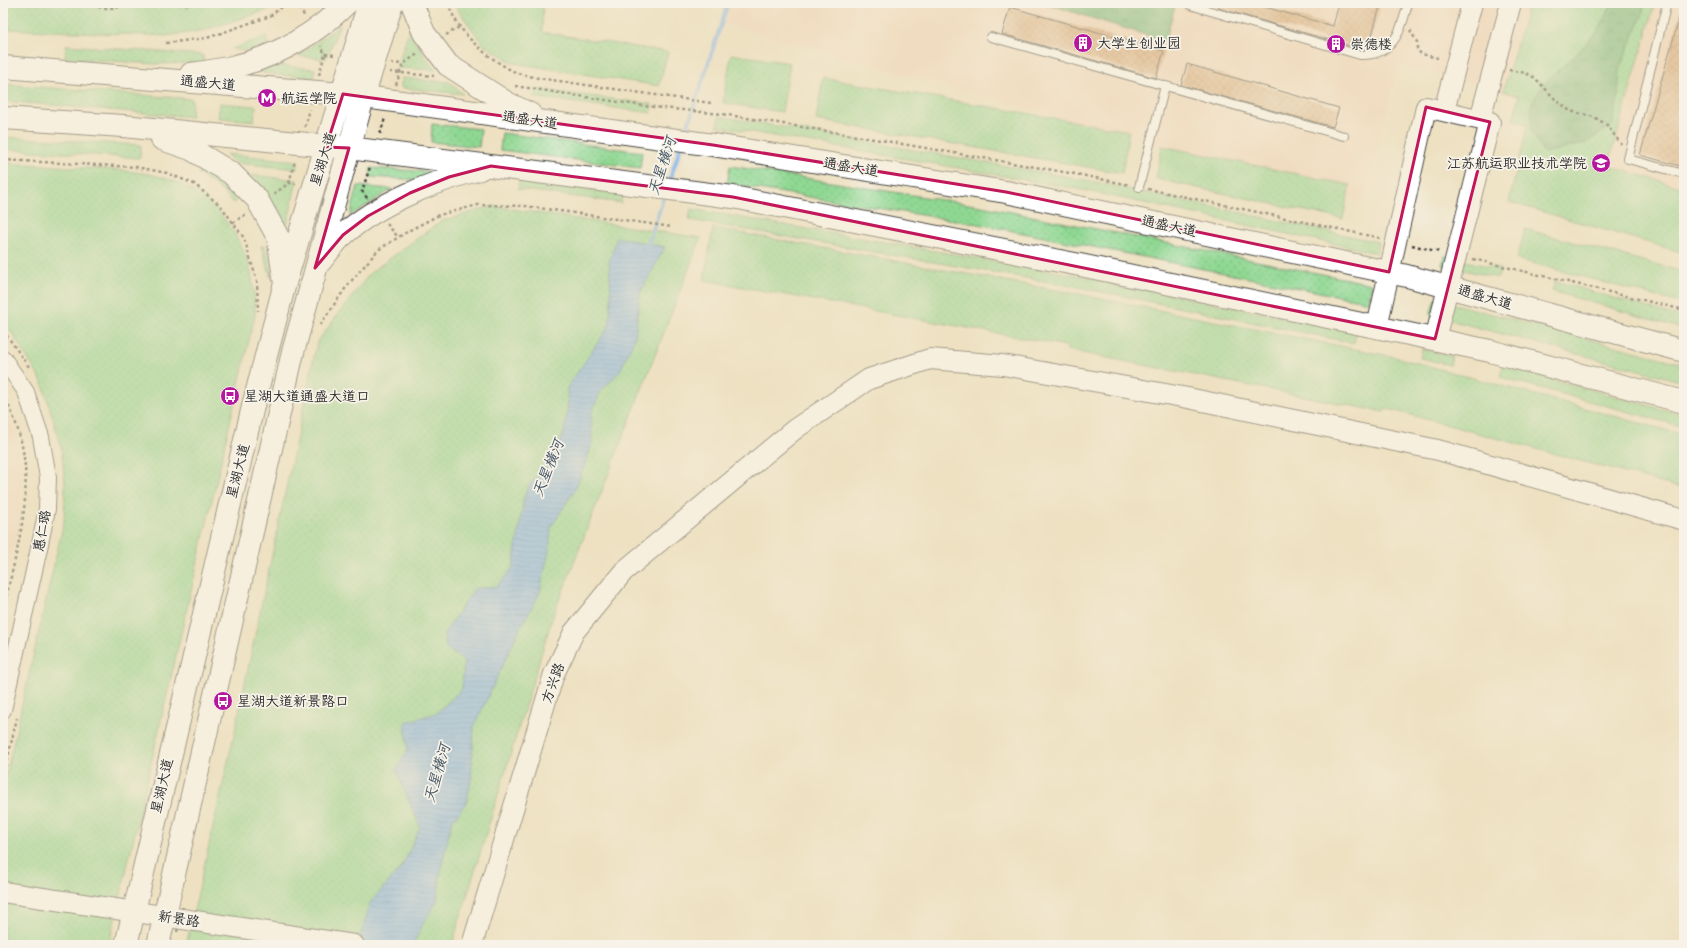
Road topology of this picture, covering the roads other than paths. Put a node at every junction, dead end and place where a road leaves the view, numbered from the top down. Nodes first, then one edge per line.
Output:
1 (347, 3) edge
2 (369, 3) edge
3 (392, 3) edge
4 (412, 3) edge
5 (1190, 3) edge
6 (1408, 3) edge
7 (1472, 3) edge
8 (1511, 3) edge
9 (1667, 3) edge
10 (991, 37) dead end
11 (3, 67) edge
12 (130, 77) junction
13 (1165, 86) junction
14 (353, 96) junction
15 (1444, 111) junction
16 (3, 118) edge
17 (1480, 120) junction
18 (548, 123) junction
19 (123, 126) junction
20 (1344, 136) dead end
21 (326, 147) junction
22 (349, 148) junction
23 (491, 166) junction
24 (1684, 174) edge
25 (1139, 187) road end
26 (315, 268) junction
27 (1389, 272) junction
28 (285, 284) junction
29 (1448, 287) junction
30 (1376, 327) junction
31 (1435, 339) junction
32 (1684, 352) edge
33 (3, 358) edge
34 (1684, 402) edge
35 (1684, 520) edge
36 (3, 710) edge
37 (3, 892) edge
38 (133, 912) junction
39 (175, 919) junction
40 (126, 945) edge
41 (158, 945) edge
42 (354, 945) edge
43 (472, 945) edge

1 - 12 main road
2 - 14 main road, 星湖大道
3 - 14 main road, 星湖大道
4 - 18 main road
5 - 6 lane
7 - 15 street
8 - 17 street
9 - 24 lane
10 - 13 lane
11 - 12 main road, 通盛大道
12 - 14 main road, 通盛大道
13 - 20 lane
13 - 25 lane
14 - 18 main road, 通盛大道
14 - 21 main road, 星湖大道
14 - 22 main road, 星湖大道
15 - 17 street
15 - 27 street
16 - 19 main road
17 - 29 street
18 - 27 main road, 通盛大道
19 - 21 main road
19 - 28 main road
21 - 22 main road
21 - 28 main road, 星湖大道
22 - 23 main road
22 - 26 main road, 星湖大道
23 - 26 main road
23 - 30 main road
26 - 39 main road, 星湖大道
27 - 29 main road, 通盛大道
27 - 30 street
28 - 38 main road, 星湖大道
29 - 31 street
29 - 32 main road, 通盛大道
30 - 31 main road
31 - 34 main road
33 - 36 street, 惠仁璐
35 - 43 street, 方兴路
37 - 38 street, 新景路
38 - 39 street, 新景路
38 - 40 main road, 星湖大道
39 - 41 main road, 星湖大道
39 - 42 street, 新景路

